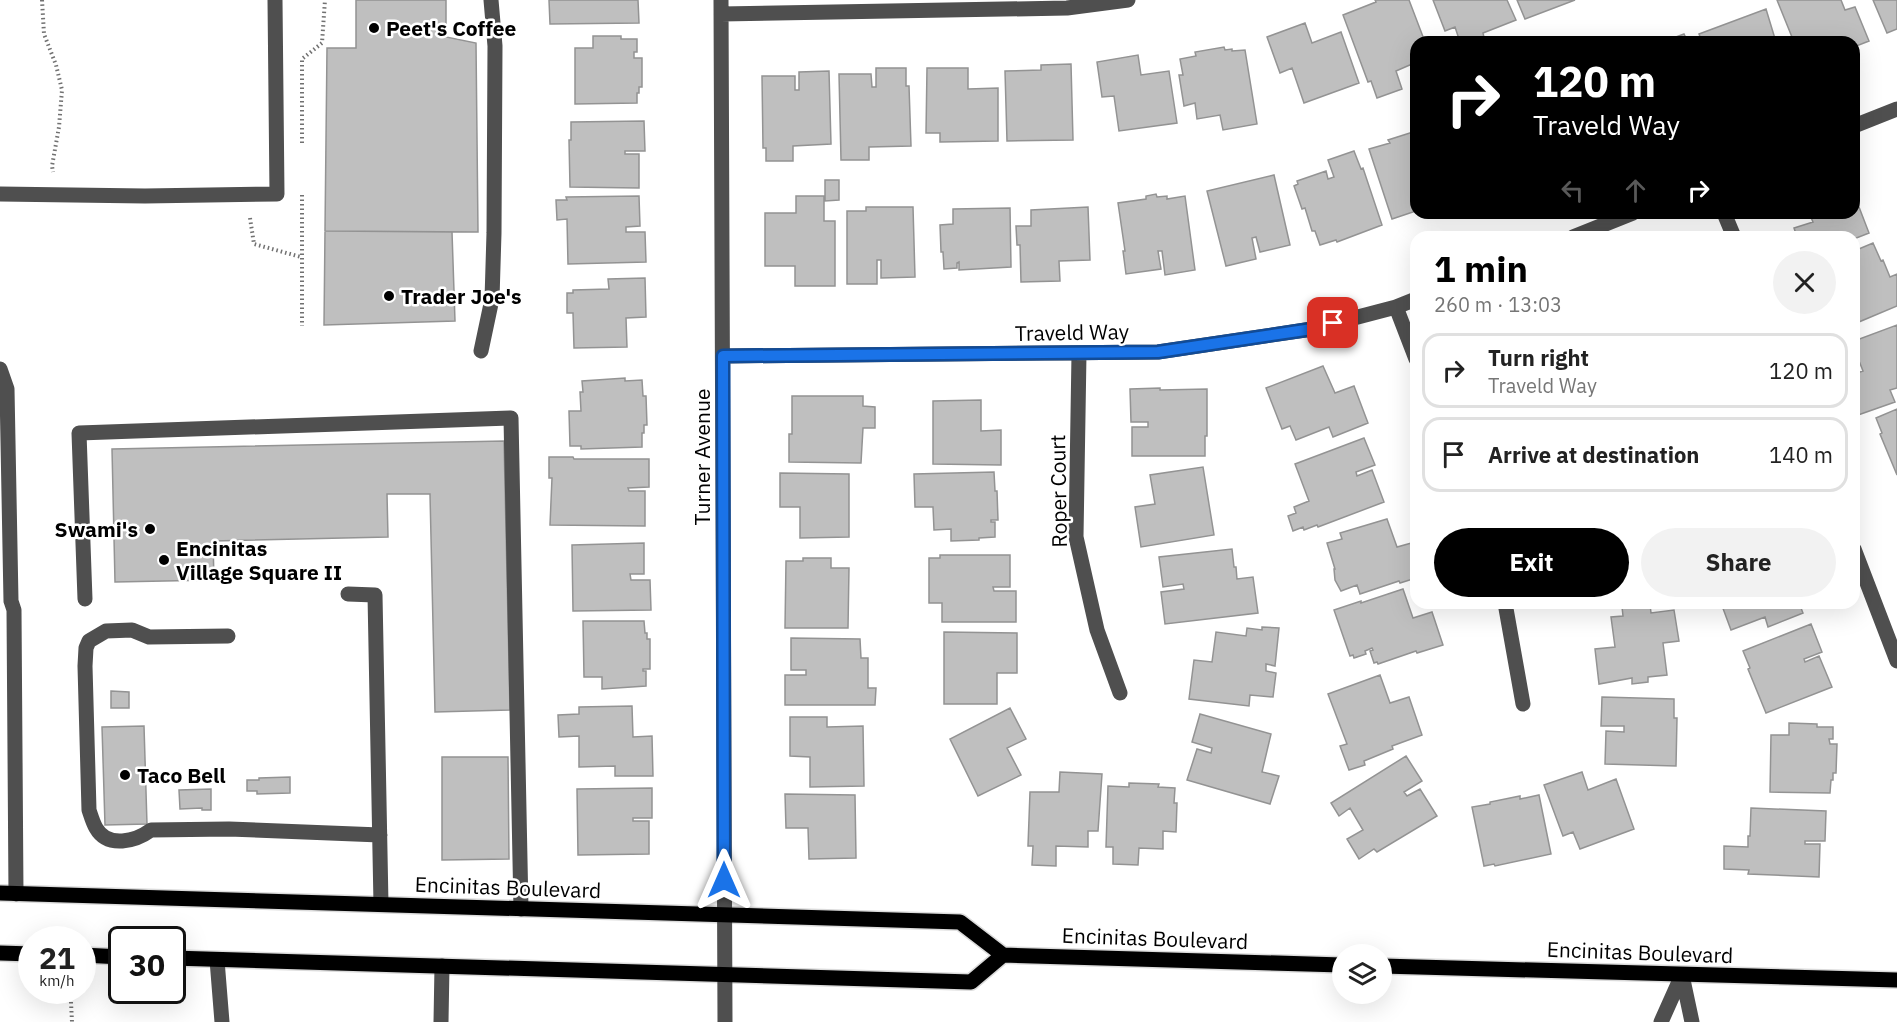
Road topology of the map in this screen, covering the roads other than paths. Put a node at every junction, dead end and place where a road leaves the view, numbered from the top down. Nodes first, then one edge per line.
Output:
1 (275, 0) edge
2 (491, 0) edge
3 (1128, 0) edge
4 (721, 7) edge
5 (1897, 109) edge
6 (1860, 124) edge
7 (0, 195) edge
8 (1618, 219) edge
9 (1588, 231) edge
10 (1410, 301) edge
11 (1396, 307) junction
12 (1410, 343) edge
13 (481, 351) dead end
14 (1079, 354) junction
15 (723, 356) junction
16 (0, 369) edge
17 (1860, 565) edge
18 (348, 594) dead end
19 (85, 599) dead end
20 (1506, 609) edge
21 (228, 636) dead end
22 (1897, 661) edge
23 (1119, 693) dead end
24 (1523, 705) dead end
25 (380, 835) junction
26 (0, 893) edge
27 (16, 894) junction
28 (381, 904) junction
29 (521, 909) junction
30 (724, 915) junction
31 (0, 953) edge
32 (18, 954) edge
33 (1003, 955) junction
34 (186, 959) edge
35 (217, 960) junction
36 (1332, 965) edge
37 (442, 966) junction
38 (1392, 966) edge
39 (724, 974) junction
40 (1682, 975) junction
41 (1897, 980) edge
42 (222, 1022) edge
43 (441, 1022) edge
44 (725, 1022) edge
45 (1661, 1022) edge
46 (1692, 1022) edge

1 - 7 street
2 - 13 street
3 - 4 street
4 - 15 street, Turner Avenue
5 - 6 street
8 - 9 street
10 - 11 street, Traveld Way
11 - 12 street
11 - 14 street, Traveld Way
14 - 15 street, Traveld Way
14 - 23 street, Roper Court
15 - 30 street, Turner Avenue
16 - 27 street
17 - 22 street
18 - 25 street
19 - 29 street
20 - 24 street
21 - 25 street
25 - 28 street
26 - 27 main road, Encinitas Boulevard
27 - 28 main road, Encinitas Boulevard
28 - 29 main road, Encinitas Boulevard
29 - 30 main road, Encinitas Boulevard
30 - 33 main road, Encinitas Boulevard
30 - 39 street, Turner Avenue
31 - 32 main road
33 - 36 main road, Encinitas Boulevard
33 - 39 main road
34 - 35 main road
35 - 37 main road
35 - 42 street
37 - 39 main road
37 - 43 street
38 - 40 main road, Encinitas Boulevard
39 - 44 street, Turner Avenue
40 - 41 main road, Encinitas Boulevard
40 - 45 street
40 - 46 street

